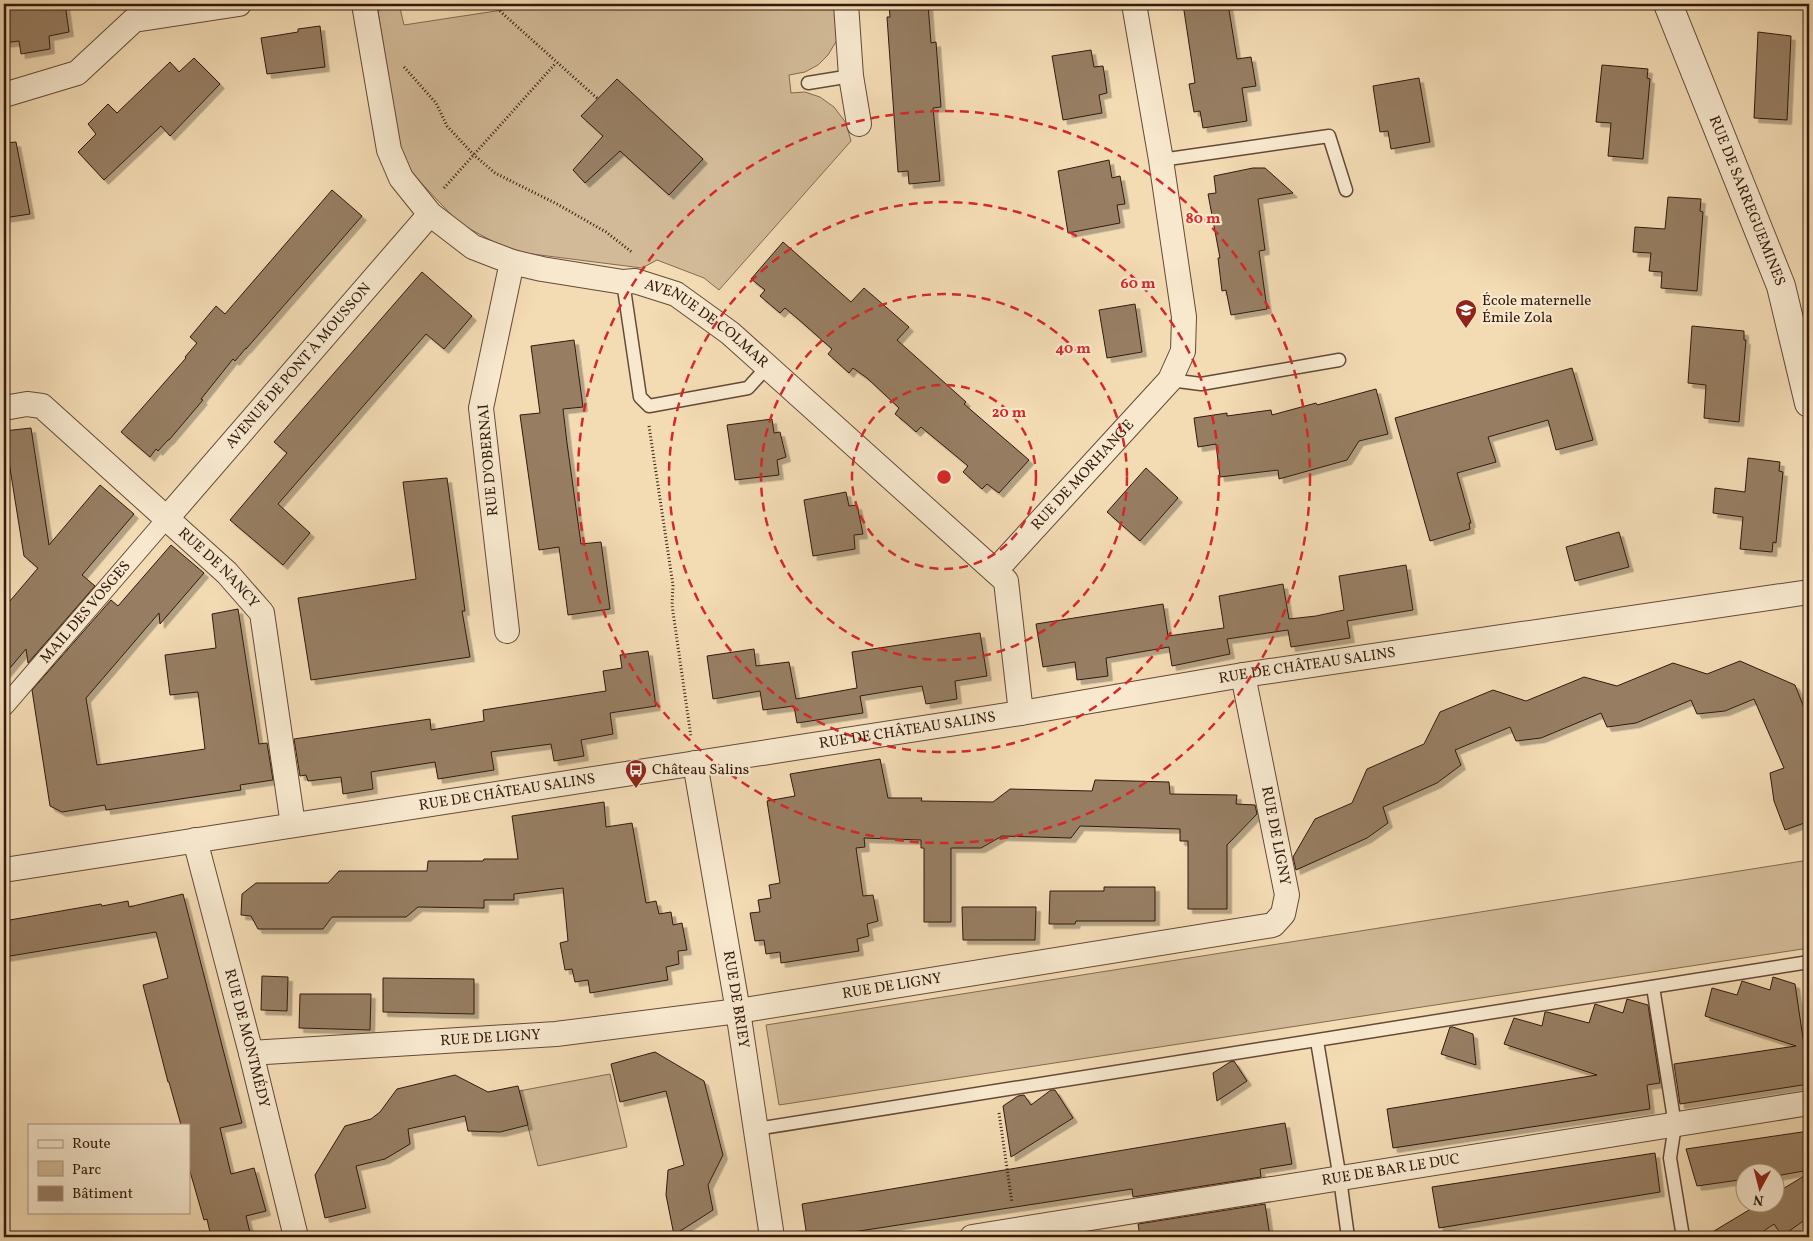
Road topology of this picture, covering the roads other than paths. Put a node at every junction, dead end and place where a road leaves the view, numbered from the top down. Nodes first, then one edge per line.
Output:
1 (239, 4) edge
2 (364, 4) edge
3 (846, 4) edge
4 (1134, 4) edge
5 (1668, 4) edge
6 (851, 76) junction
7 (808, 83) dead end
8 (4, 95) edge
9 (859, 124) dead end
10 (1161, 160) junction
11 (1346, 190) dead end
12 (430, 214) junction
13 (512, 262) junction
14 (623, 282) junction
15 (1340, 360) dead end
16 (767, 366) junction
17 (1170, 380) junction
18 (1809, 403) edge
19 (4, 408) edge
20 (167, 518) junction
21 (995, 571) junction
22 (1809, 592) edge
23 (506, 631) dead end
24 (1243, 675) junction
25 (4, 707) edge
26 (1021, 713) junction
27 (695, 762) junction
28 (293, 824) junction
29 (195, 840) junction
30 (4, 870) edge
31 (1809, 962) edge
32 (1653, 987) junction
33 (738, 1010) junction
34 (1317, 1041) junction
35 (251, 1053) junction
36 (1809, 1103) edge
37 (1675, 1125) junction
38 (756, 1129) junction
39 (1340, 1179) junction
40 (1017, 1234) edge
41 (296, 1237) edge
42 (772, 1237) edge
43 (972, 1237) edge
44 (1348, 1237) edge
45 (1683, 1237) edge

1 - 8 street
2 - 12 street, AVENUE DE COLMAR
3 - 6 street
4 - 10 street, RUE DE MORHANGE
5 - 18 street, RUE DE SARREGUEMINES
6 - 7 lane
6 - 9 street
10 - 11 lane
10 - 17 street, RUE DE MORHANGE
12 - 13 street, AVENUE DE COLMAR
12 - 20 street, AVENUE DE PONT À MOUSSON
13 - 14 street, AVENUE DE COLMAR
13 - 23 street, RUE D'OBERNAI
14 - 16 street, AVENUE DE COLMAR
14 - 16 lane
15 - 17 lane
16 - 21 street, AVENUE DE COLMAR
17 - 21 street, RUE DE MORHANGE
19 - 20 street, RUE DE NANCY
20 - 25 street, MAIL DES VOSGES
20 - 28 street, RUE DE NANCY
21 - 26 street, AVENUE DE COLMAR
22 - 24 street, RUE DE CHÂTEAU SALINS
24 - 26 street, RUE DE CHÂTEAU SALINS
24 - 33 street, RUE DE LIGNY
26 - 27 street, RUE DE CHÂTEAU SALINS
27 - 28 street, RUE DE CHÂTEAU SALINS
27 - 33 street, RUE DE BRIEY
28 - 29 street, RUE DE CHÂTEAU SALINS
29 - 30 street, RUE DE CHÂTEAU SALINS
29 - 35 street, RUE DE MONTMÉDY
31 - 32 lane
32 - 34 lane
32 - 37 lane
33 - 35 street, RUE DE LIGNY
33 - 38 street, RUE DE BRIEY
34 - 38 lane
34 - 39 lane
35 - 41 street, RUE DE MONTMÉDY
36 - 37 street, RUE DE BAR LE DUC
37 - 39 street, RUE DE BAR LE DUC
37 - 45 lane
38 - 42 street, RUE DE BRIEY
39 - 40 street, RUE DE BAR LE DUC
39 - 44 lane
40 - 43 street, RUE DE BAR LE DUC

